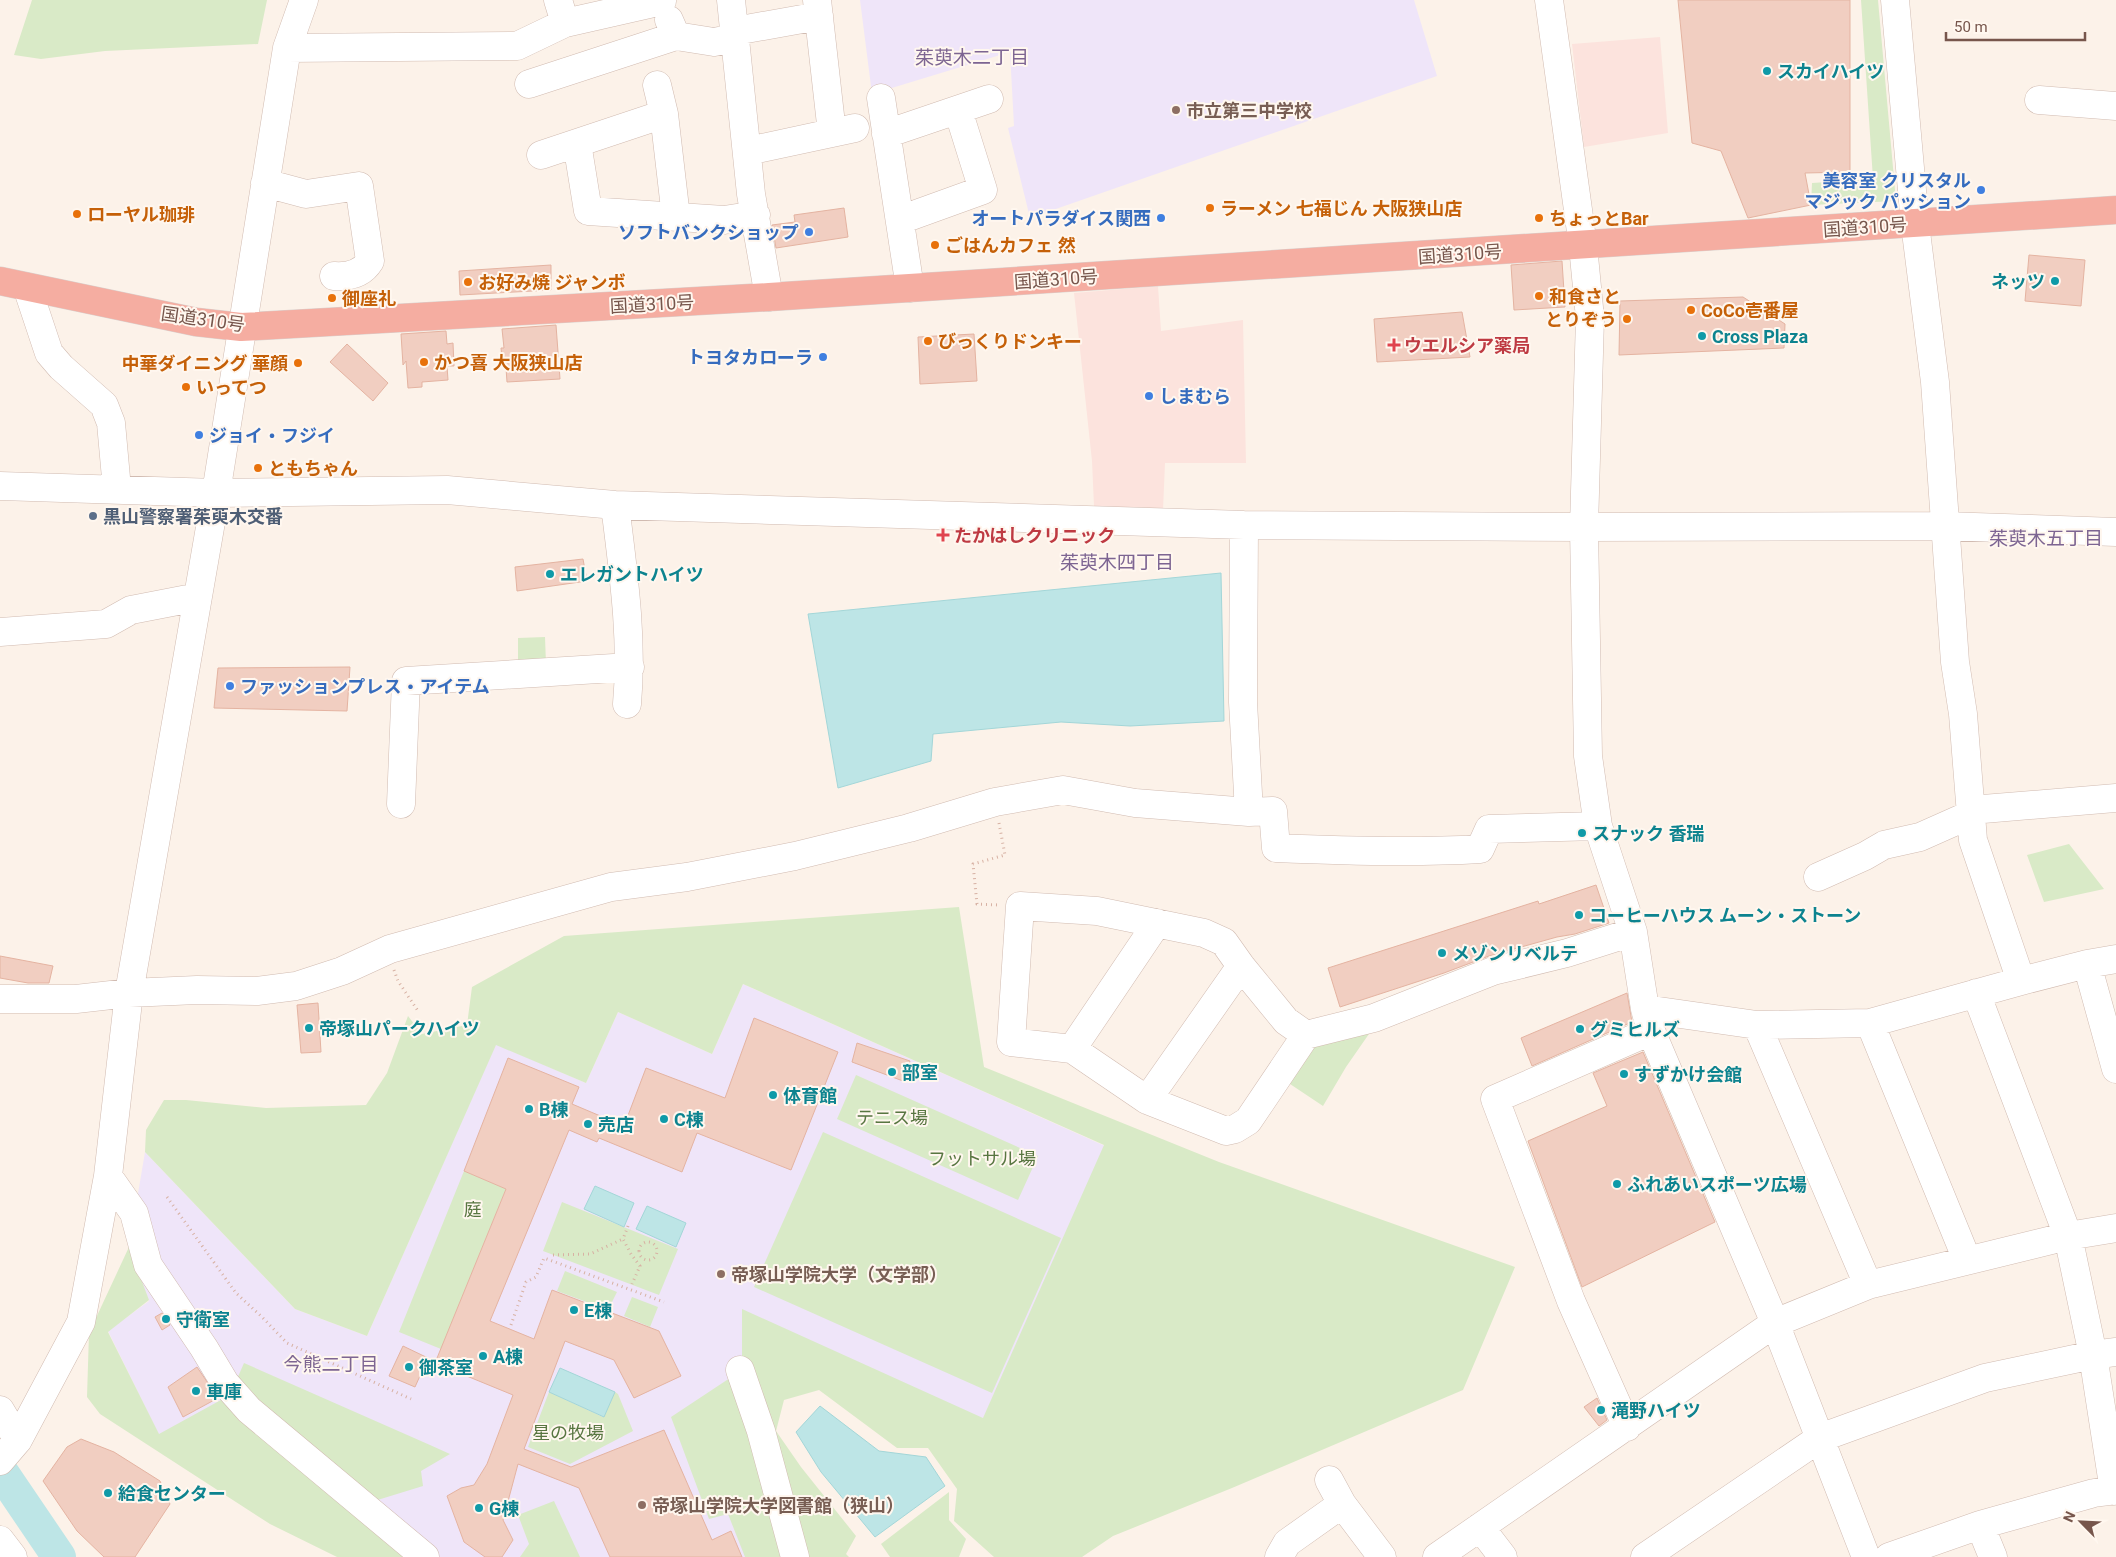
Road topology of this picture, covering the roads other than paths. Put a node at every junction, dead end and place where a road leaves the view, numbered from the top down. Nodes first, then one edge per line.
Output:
1 (304, 0) edge
2 (662, 0) edge
3 (731, 0) edge
4 (1549, 0) edge
5 (1894, 0) edge
6 (818, 8) edge
7 (562, 11) edge
8 (735, 35) junction
9 (676, 36) junction
10 (287, 48) junction
11 (529, 84) dead end
12 (657, 85) dead end
13 (880, 98) dead end
14 (989, 99) dead end
15 (2039, 100) dead end
16 (2116, 106) edge
17 (958, 110) junction
18 (664, 114) junction
19 (886, 134) junction
20 (577, 143) junction
21 (748, 151) junction
22 (541, 155) dead end
23 (266, 183) junction
24 (2116, 210) edge
25 (756, 215) junction
26 (676, 216) junction
27 (900, 220) junction
28 (1915, 224) junction
29 (1583, 246) junction
30 (334, 276) dead end
31 (0, 281) edge
32 (27, 286) junction
33 (910, 288) junction
34 (769, 297) junction
35 (241, 327) junction
36 (0, 486) edge
37 (117, 489) junction
38 (216, 493) junction
39 (615, 505) junction
40 (1244, 525) junction
41 (1945, 526) junction
42 (1584, 527) junction
43 (2116, 532) edge
44 (198, 597) junction
45 (0, 632) edge
46 (630, 667) junction
47 (627, 704) dead end
48 (2116, 798) edge
49 (401, 804) dead end
50 (1249, 812) junction
51 (1971, 815) junction
52 (1598, 826) junction
53 (1818, 877) dead end
54 (1157, 923) junction
55 (1633, 932) junction
56 (2116, 959) edge
57 (2087, 964) junction
58 (1241, 966) junction
59 (2021, 981) junction
60 (129, 992) junction
61 (1976, 993) junction
62 (0, 999) edge
63 (1648, 1020) junction
64 (1870, 1023) junction
65 (1757, 1025) junction
66 (1306, 1034) junction
67 (1072, 1049) junction
68 (2116, 1069) edge
69 (1147, 1100) junction
70 (108, 1176) junction
71 (2116, 1228) edge
72 (2068, 1236) junction
73 (1967, 1260) junction
74 (1868, 1285) junction
75 (1775, 1323) junction
76 (2104, 1353) edge
77 (740, 1370) dead end
78 (0, 1410) edge
79 (1627, 1427) junction
80 (1820, 1438) junction
81 (9, 1450) edge
82 (2115, 1490) edge
83 (1980, 1525) junction
84 (1480, 1527) junction
85 (0, 1540) edge
86 (13, 1557) edge
87 (425, 1557) edge
88 (795, 1557) edge
89 (1279, 1557) edge
90 (1382, 1557) edge
91 (1437, 1557) edge
92 (1503, 1557) edge
93 (1645, 1557) edge
94 (1866, 1557) edge
95 (1889, 1557) edge
96 (1993, 1557) edge

1 - 10 street
2 - 7 street
2 - 9 street
3 - 8 street
4 - 29 street
5 - 28 street
6 - 8 street
6 - 21 street
7 - 10 street
8 - 9 street
8 - 21 street
9 - 11 street
10 - 23 street
12 - 18 street
13 - 19 street
14 - 17 street
15 - 16 street
17 - 19 street
17 - 27 street
18 - 20 street
18 - 26 street
19 - 27 street
20 - 22 street
20 - 26 street
21 - 25 street
23 - 30 street
23 - 35 street
24 - 28 highway, 国道310号
25 - 26 street
25 - 34 street
27 - 33 street
28 - 29 highway, 国道310号
28 - 41 street
29 - 33 highway, 国道310号
29 - 42 street
31 - 32 highway, 国道310号
32 - 35 highway, 国道310号
32 - 37 street
33 - 34 highway, 国道310号
34 - 35 highway, 国道310号
35 - 38 street
36 - 37 street
37 - 38 street
38 - 39 street
38 - 44 street
39 - 40 street
39 - 46 street
40 - 42 street
40 - 50 street
41 - 42 street
41 - 43 street
41 - 51 street
42 - 52 street
44 - 45 street
44 - 60 street
46 - 47 street
46 - 49 street
48 - 51 street
50 - 52 street
50 - 60 street
51 - 53 street
51 - 59 street
52 - 55 street
54 - 58 street
54 - 67 street
54 - 67 street
55 - 63 street
55 - 66 street
56 - 57 street
57 - 59 street
57 - 68 street
58 - 66 street
58 - 69 street
59 - 61 street
60 - 62 street
60 - 70 street
61 - 64 street
61 - 72 street
63 - 65 street
63 - 75 street
63 - 79 street
64 - 65 street
64 - 73 street
65 - 74 street
66 - 69 street
67 - 69 street
70 - 81 street
70 - 87 street
71 - 72 street
72 - 73 street
72 - 76 street
73 - 74 street
74 - 75 street
75 - 79 street
75 - 80 street
76 - 80 street
76 - 82 street
77 - 88 street
78 - 81 street
79 - 84 street
80 - 93 street
80 - 94 street
82 - 83 street
83 - 95 street
83 - 96 street
84 - 91 street
84 - 92 street
85 - 86 street
89 - 90 street

